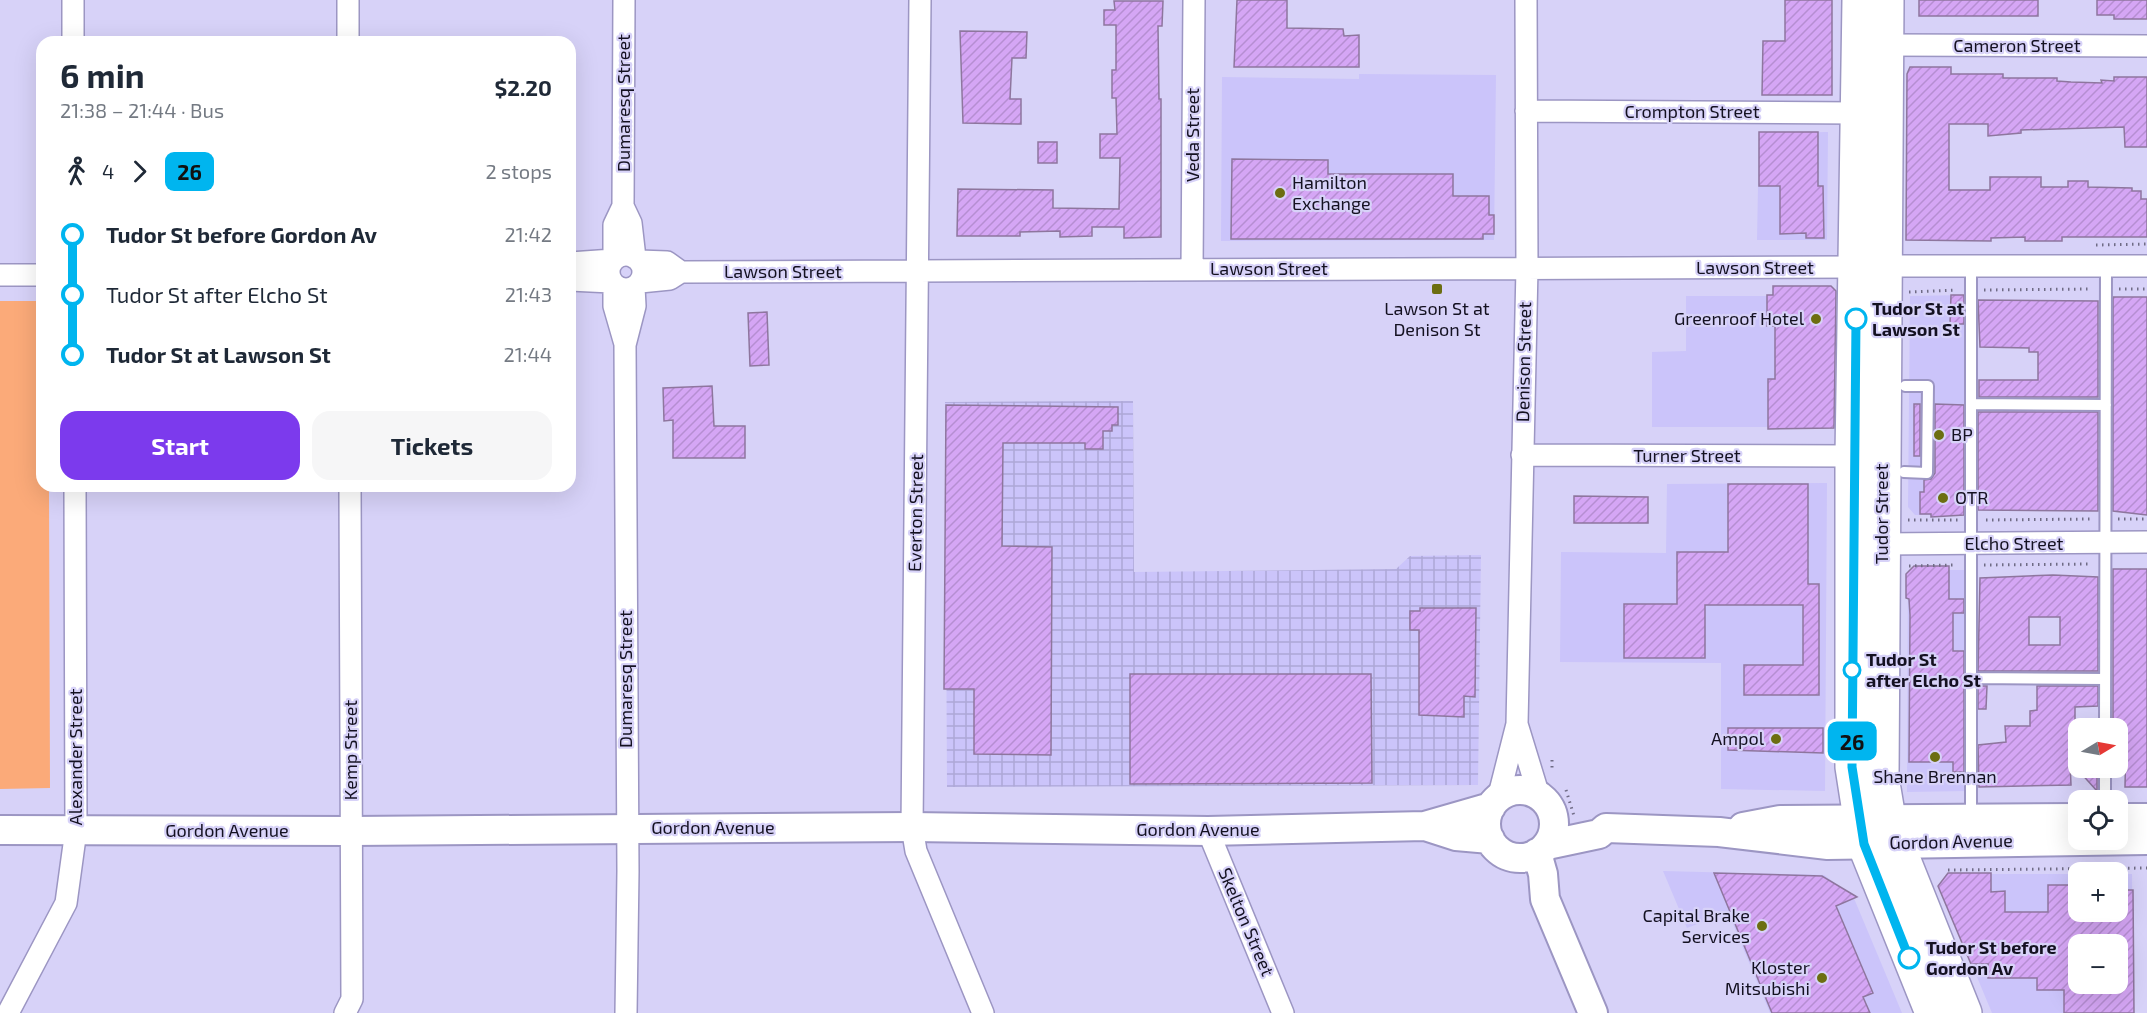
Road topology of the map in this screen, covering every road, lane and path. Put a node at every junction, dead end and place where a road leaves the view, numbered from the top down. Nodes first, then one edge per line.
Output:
1 (73, 0) edge
2 (348, 0) edge
3 (624, 0) edge
4 (920, 0) edge
5 (1194, 0) edge
6 (1526, 0) edge
7 (1859, 0) edge
8 (1887, 0) edge
9 (73, 36) edge
10 (348, 36) edge
11 (1887, 45) junction
12 (2147, 46) edge
13 (1526, 111) junction
14 (1857, 113) junction
15 (623, 206) junction
16 (637, 259) junction
17 (613, 260) junction
18 (576, 263) edge
19 (1971, 266) junction
20 (2147, 266) edge
21 (1871, 267) junction
22 (2106, 267) junction
23 (1527, 268) junction
24 (1192, 270) junction
25 (918, 271) junction
26 (681, 272) junction
27 (0, 275) edge
28 (36, 275) edge
29 (576, 280) edge
30 (625, 284) junction
31 (2106, 289) junction
32 (2147, 289) edge
33 (1971, 290) junction
34 (1908, 293) dead end
35 (1905, 386) dead end
36 (1972, 404) junction
37 (2106, 405) junction
38 (1522, 455) junction
39 (1852, 456) junction
40 (1904, 472) dead end
41 (75, 492) edge
42 (350, 492) edge
43 (2105, 519) junction
44 (2147, 519) edge
45 (1903, 520) dead end
46 (1971, 520) junction
47 (2147, 542) edge
48 (1881, 544) junction
49 (1971, 544) junction
50 (2105, 553) junction
51 (1971, 565) junction
52 (1902, 569) dead end
53 (1971, 678) junction
54 (2105, 679) junction
55 (2105, 718) edge
56 (1516, 724) junction
57 (1494, 803) junction
58 (1546, 805) junction
59 (1971, 818) junction
60 (2068, 818) edge
61 (2128, 818) edge
62 (2147, 818) edge
63 (1425, 826) junction
64 (912, 827) junction
65 (1606, 828) junction
66 (627, 829) junction
67 (0, 830) edge
68 (76, 830) junction
69 (352, 831) junction
70 (1208, 831) junction
71 (1877, 831) junction
72 (1490, 839) junction
73 (2147, 840) edge
74 (1532, 852) junction
75 (2147, 868) edge
76 (1948, 870) dead end
77 (8, 1013) edge
78 (345, 1013) edge
79 (626, 1013) edge
80 (983, 1013) edge
81 (1283, 1013) edge
82 (1593, 1013) edge
83 (1932, 1013) edge
84 (1965, 1013) edge

1 - 9 street
2 - 10 street
3 - 15 street, Dumaresq Street
4 - 25 street, Everton Street
5 - 24 street, Veda Street
6 - 13 street, Denison Street
7 - 14 main road, Tudor Street
8 - 11 main road, Tudor Street
11 - 12 street, Cameron Street
11 - 21 main road, Tudor Street
13 - 14 street, Crompton Street
13 - 23 street, Denison Street
14 - 21 main road, Tudor Street
15 - 16 street, Dumaresq Street
15 - 17 street, Dumaresq Street
16 - 17 street
16 - 26 street, Lawson Street
16 - 30 street
17 - 18 street
17 - 30 street
19 - 21 street, Lawson Street
19 - 22 street, Lawson Street
19 - 33 lane
20 - 22 street, Lawson Street
21 - 23 street, Lawson Street
21 - 39 main road, Tudor Street
21 - 48 main road, Tudor Street
22 - 31 lane
23 - 24 street, Lawson Street
23 - 38 street, Denison Street
24 - 25 street, Lawson Street
25 - 26 street, Lawson Street
25 - 64 street, Everton Street
26 - 30 street, Lawson Street
27 - 28 street
29 - 30 street, Lawson Street
30 - 66 street, Dumaresq Street
31 - 32 path
31 - 33 path
31 - 37 lane
33 - 34 path
33 - 36 lane
35 - 40 lane
36 - 37 lane
36 - 46 lane
37 - 43 lane
38 - 39 street, Turner Street
38 - 56 street, Denison Street
39 - 71 main road, Tudor Street
41 - 68 street, Alexander Street
42 - 69 street, Kemp Street
43 - 44 path
43 - 46 path
43 - 50 lane
45 - 46 path
46 - 49 lane
47 - 50 street, Elcho Street
48 - 49 street, Elcho Street
48 - 71 main road, Tudor Street
49 - 50 street, Elcho Street
49 - 51 lane
50 - 51 path
50 - 54 lane
51 - 52 path
51 - 53 lane
53 - 54 lane
53 - 59 lane
54 - 55 lane
56 - 57 street, Denison Street
56 - 58 street, Denison Street
57 - 58 main road
57 - 63 main road, Gordon Avenue
57 - 72 main road
58 - 65 main road, Gordon Avenue
58 - 74 main road
59 - 60 main road, Gordon Avenue
59 - 71 main road, Gordon Avenue
61 - 62 main road
63 - 70 main road, Gordon Avenue
63 - 72 main road, Gordon Avenue
64 - 66 main road, Gordon Avenue
64 - 70 main road, Gordon Avenue
64 - 80 street, Everton Street
65 - 71 main road, Gordon Avenue
65 - 74 main road, Gordon Avenue
66 - 69 main road, Gordon Avenue
66 - 79 street, Dumaresq Street
67 - 68 main road, Gordon Avenue
68 - 69 main road, Gordon Avenue
68 - 77 street, Alexander Street
69 - 78 street, Kemp Street
70 - 81 street, Skelton Street
71 - 73 main road, Gordon Avenue
71 - 83 main road, Tudor Street
71 - 84 main road, Tudor Street
72 - 74 main road
74 - 82 main road
75 - 76 path

